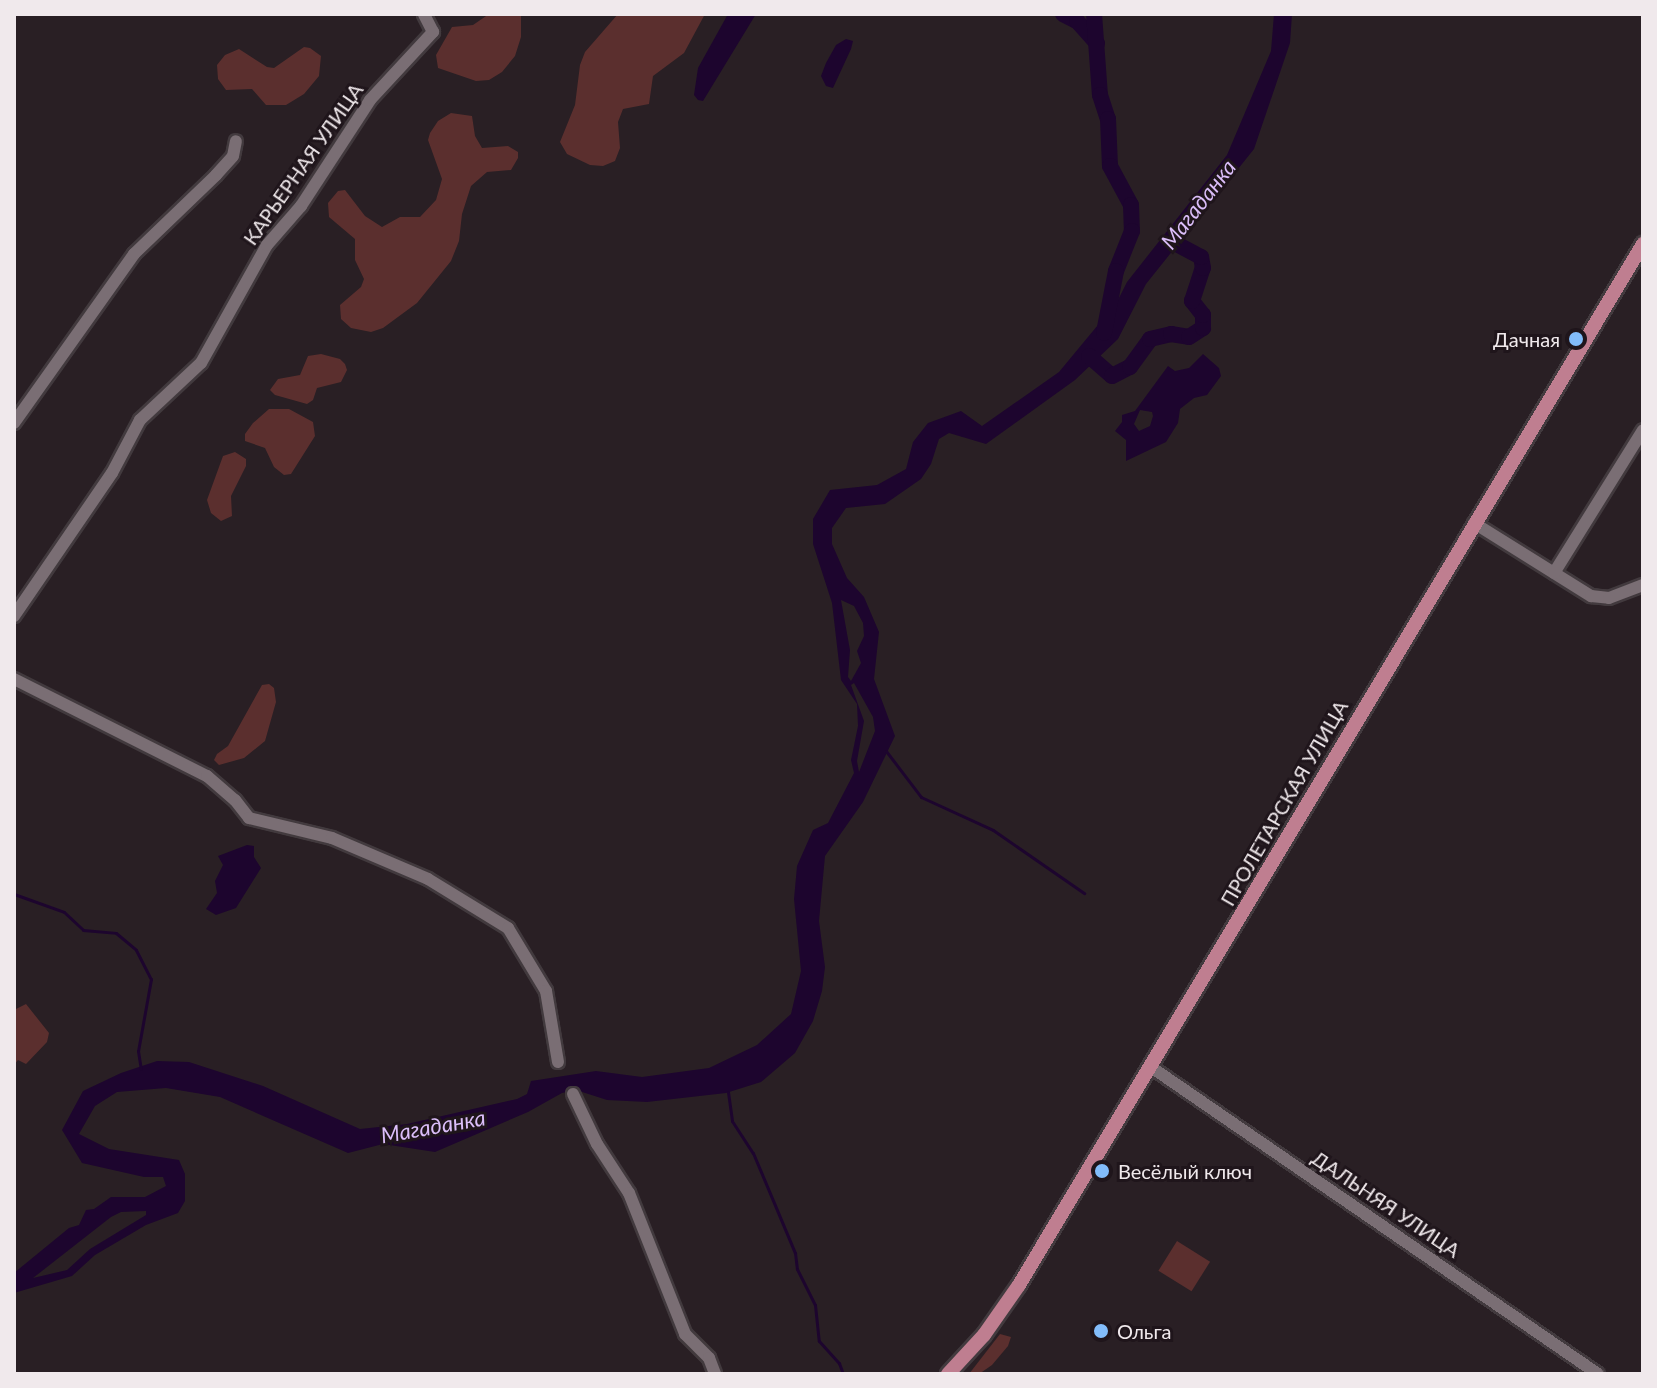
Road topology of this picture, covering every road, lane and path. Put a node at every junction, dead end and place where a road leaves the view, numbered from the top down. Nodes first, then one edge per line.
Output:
1 (424, 14) edge
2 (236, 141) dead end
3 (1643, 244) edge
4 (14, 423) edge
5 (1643, 430) edge
6 (1474, 523) junction
7 (1554, 573) junction
8 (1643, 585) edge
9 (14, 616) edge
10 (14, 679) edge
11 (558, 1062) dead end
12 (1151, 1067) junction
13 (573, 1094) dead end
14 (715, 1374) edge
15 (948, 1374) edge
16 (1598, 1374) edge

1 - 9 street, КАРЬЕРНАЯ УЛИЦА
2 - 4 street
3 - 6 main road, ПРОЛЕТАРСКАЯ УЛИЦА
5 - 7 street
6 - 7 street
6 - 12 main road, ПРОЛЕТАРСКАЯ УЛИЦА
7 - 8 street
10 - 11 street
12 - 15 main road, ПРОЛЕТАРСКАЯ УЛИЦА
12 - 16 street, ДАЛЬНЯЯ УЛИЦА
13 - 14 street

